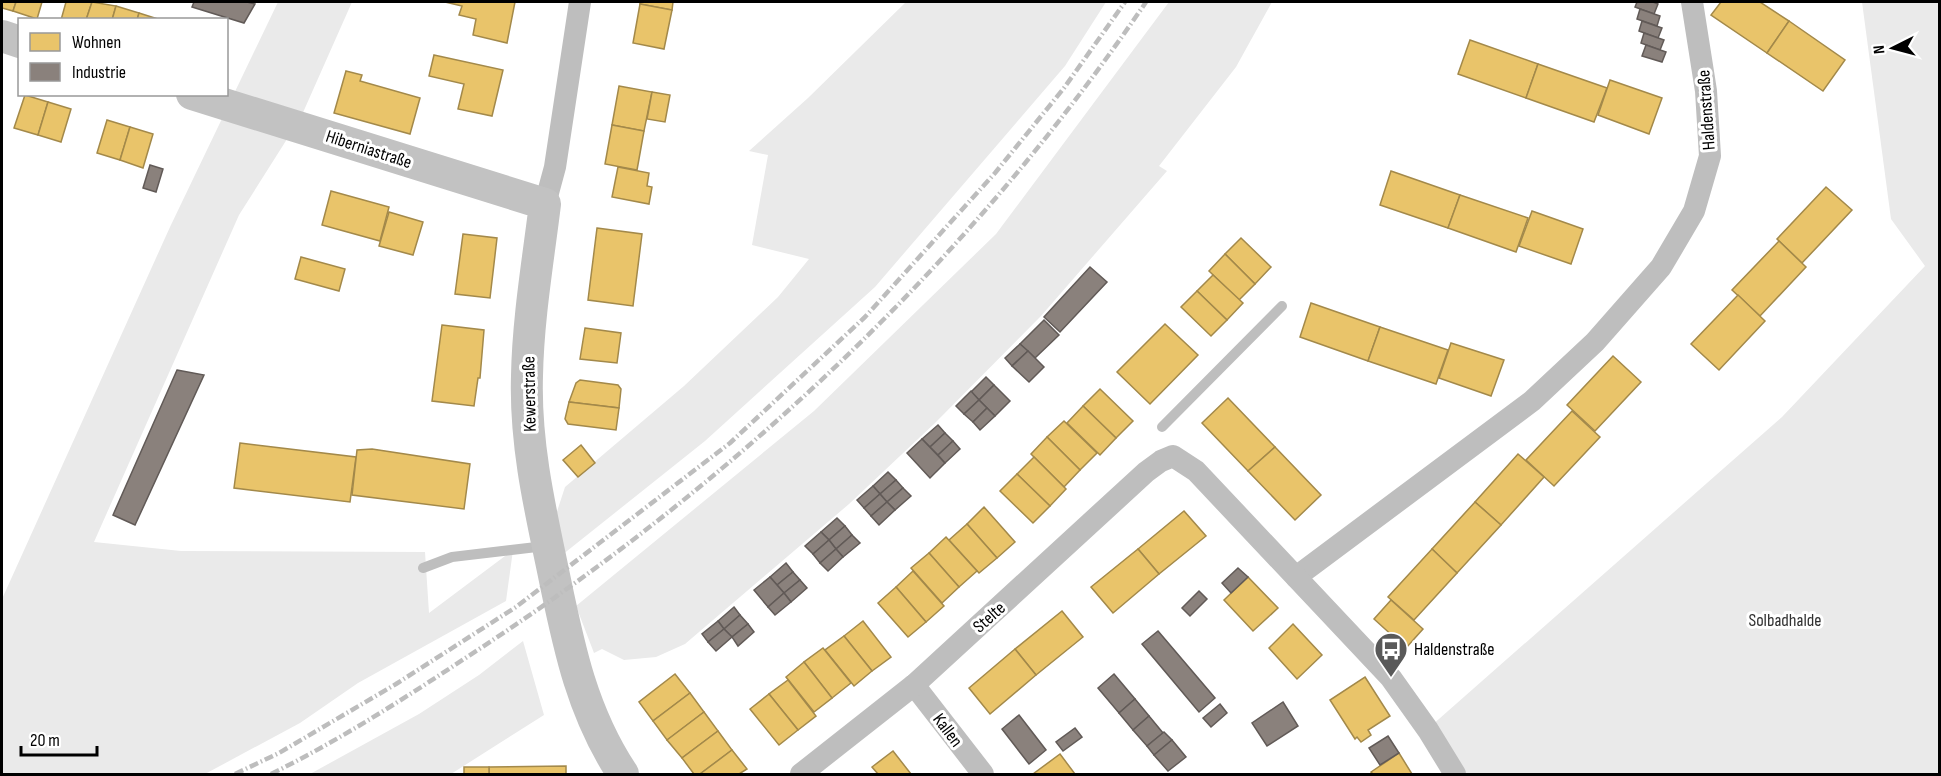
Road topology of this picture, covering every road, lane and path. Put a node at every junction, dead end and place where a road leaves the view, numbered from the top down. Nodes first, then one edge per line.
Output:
1 (580, 2) edge
2 (1692, 2) edge
3 (2, 36) edge
4 (18, 41) edge
5 (198, 96) edge
6 (545, 204) junction
7 (1282, 306) dead end
8 (1162, 427) dead end
9 (548, 546) junction
10 (423, 568) dead end
11 (1296, 577) junction
12 (914, 685) junction
13 (623, 774) edge
14 (801, 774) edge
15 (983, 774) edge
16 (1455, 774) edge

1 - 6 street, Kewerstraße
2 - 11 street, Haldenstraße
3 - 4 street
5 - 6 street, Hiberniastraße
6 - 9 street, Kewerstraße
7 - 8 lane
9 - 10 lane
9 - 13 street, Kewerstraße
11 - 12 street, Stelte
11 - 16 street
12 - 14 street, Stelte
12 - 15 street, Kallen

